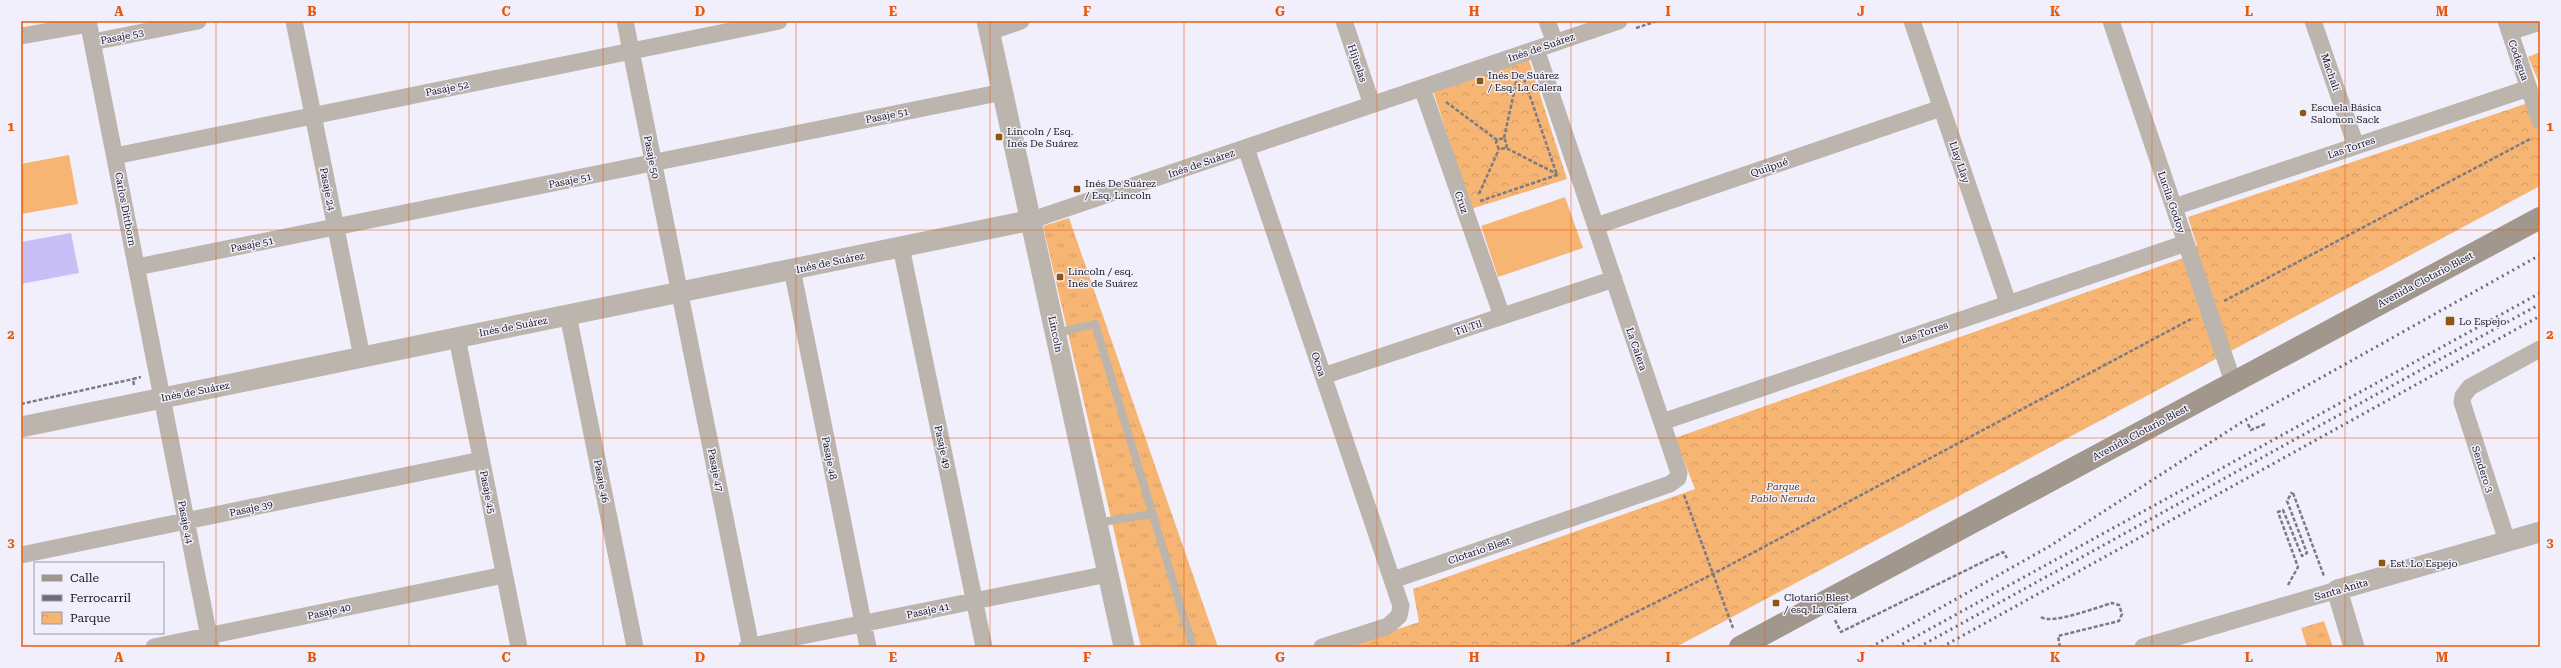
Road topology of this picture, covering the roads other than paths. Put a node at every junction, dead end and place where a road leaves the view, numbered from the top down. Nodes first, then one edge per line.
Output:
1 (198, 21) edge
2 (294, 21) edge
3 (625, 21) edge
4 (779, 21) edge
5 (1021, 21) edge
6 (1344, 21) edge
7 (1547, 21) edge
8 (1619, 21) edge
9 (1912, 21) edge
10 (2111, 21) edge
11 (2313, 21) edge
12 (2540, 22) edge
13 (89, 23) edge
14 (988, 26) edge
15 (2508, 27) edge
16 (21, 36) edge
17 (93, 42) junction
18 (1555, 43) junction
19 (1536, 49) junction
20 (631, 51) junction
21 (1422, 88) junction
22 (2529, 88) junction
23 (1003, 92) junction
24 (1372, 105) junction
25 (1941, 108) junction
26 (313, 115) junction
27 (2540, 121) edge
28 (2356, 146) junction
29 (1246, 148) junction
30 (115, 156) junction
31 (654, 163) junction
32 (2174, 207) junction
33 (2540, 218) edge
34 (1032, 220) junction
35 (1596, 226) junction
36 (336, 227) junction
37 (2186, 243) junction
38 (902, 247) junction
39 (137, 267) junction
40 (792, 269) junction
41 (1614, 279) junction
42 (680, 292) junction
43 (2008, 303) junction
44 (568, 315) junction
45 (1502, 316) junction
46 (1056, 333) junction
47 (457, 338) junction
48 (2540, 349) edge
49 (362, 357) junction
50 (1324, 376) junction
51 (2233, 382) junction
52 (161, 398) junction
53 (1662, 422) junction
54 (21, 426) edge
55 (481, 460) junction
56 (1678, 478) joint
57 (1152, 514) junction
58 (186, 521) junction
59 (1097, 523) junction
60 (2540, 532) edge
61 (2507, 541) junction
62 (21, 555) edge
63 (1108, 574) junction
64 (504, 575) junction
65 (1393, 580) junction
66 (2337, 590) junction
67 (974, 601) junction
68 (863, 624) junction
69 (1737, 640) edge
70 (210, 641) edge
71 (2168, 644) edge
72 (154, 647) edge
73 (519, 647) edge
74 (635, 647) edge
75 (750, 647) edge
76 (868, 647) edge
77 (984, 647) edge
78 (1124, 647) edge
79 (1193, 647) edge
80 (1322, 647) edge
81 (2143, 647) edge
82 (2354, 647) edge

1 - 17 street, Pasaje 53
2 - 26 street, Pasaje 24
3 - 20 street, Pasaje 50
4 - 20 street, Pasaje 52
5 - 14 street
6 - 24 street, Hijuelas
7 - 18 street
8 - 18 street, Inés de Suárez
9 - 25 street, Llay Llay
10 - 32 street, Lucila Godoy
11 - 28 street, Machalí
12 - 15 street
13 - 16 street
13 - 17 street, Carlos Dittborn
14 - 23 street, Lincoln
15 - 22 street, Codegua
17 - 30 street, Carlos Dittborn
18 - 19 street, Inés de Suárez
19 - 21 street, Inés de Suárez
19 - 35 street, La Calera
20 - 26 street, Pasaje 52
20 - 31 street, Pasaje 50
21 - 24 street, Inés de Suárez
21 - 45 street, Cruz
22 - 27 street, Codegua
22 - 28 street, Las Torres
23 - 31 street, Pasaje 51
23 - 34 street, Lincoln
24 - 29 street, Inés de Suárez
25 - 35 street, Quilpué
25 - 43 street, Llay Llay
26 - 30 street, Pasaje 52
26 - 36 street, Pasaje 24
28 - 32 street, Las Torres
29 - 34 street, Inés de Suárez
29 - 50 street, Ocoa
30 - 39 street, Carlos Dittborn
31 - 36 street, Pasaje 51
31 - 42 street, Pasaje 50
32 - 37 street, Lucila Godoy
33 - 51 main road, Avenida Clotario Blest
34 - 38 street, Inés de Suárez
34 - 46 street, Lincoln
35 - 41 street, La Calera
36 - 39 street, Pasaje 51
36 - 49 street, Pasaje 24
37 - 43 street, Las Torres
37 - 51 street, Lucila Godoy
38 - 40 street, Inés de Suárez
38 - 67 street, Pasaje 49
39 - 52 street, Carlos Dittborn
40 - 42 street, Inés de Suárez
40 - 68 street, Pasaje 48
41 - 45 street, Til Til
41 - 53 street, La Calera
42 - 44 street, Inés de Suárez
42 - 75 street, Pasaje 47
43 - 53 street, Las Torres
44 - 47 street, Inés de Suárez
44 - 74 street, Pasaje 46
45 - 50 street, Til Til
46 - 57 lane
46 - 59 street, Lincoln
47 - 49 street, Inés de Suárez
47 - 55 street, Pasaje 45
48 - 61 street, Sendero 3
49 - 52 street, Inés de Suárez
50 - 65 street, Ocoa
51 - 69 main road, Avenida Clotario Blest
52 - 54 street, Inés de Suárez
52 - 58 street, Pasaje 44
53 - 56 street, La Calera
55 - 58 street, Pasaje 39
55 - 64 street, Pasaje 45
56 - 65 street, Clotario Blest
57 - 59 lane
57 - 79 lane
58 - 62 street, Pasaje 39
58 - 70 street, Pasaje 44
59 - 63 street, Lincoln
60 - 61 street, Santa Anita
61 - 66 street, Santa Anita
63 - 67 street, Pasaje 41
63 - 78 street, Lincoln
64 - 70 street, Pasaje 40
64 - 73 street, Pasaje 45
65 - 80 street
66 - 71 street, Santa Anita
66 - 82 street
67 - 68 street, Pasaje 41
67 - 77 street, Pasaje 49
68 - 75 street, Pasaje 41
68 - 76 street, Pasaje 48
70 - 72 street, Pasaje 40
71 - 81 street, Santa Anita

